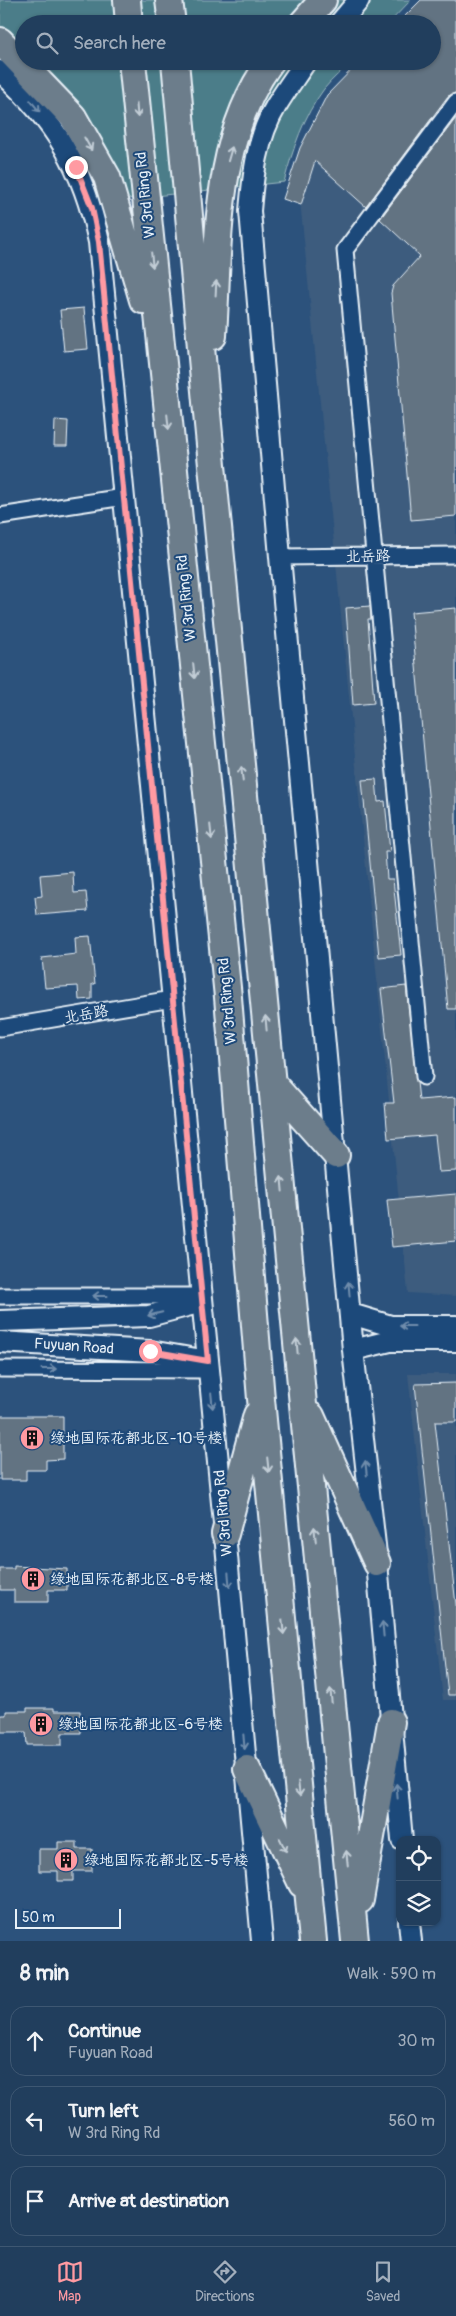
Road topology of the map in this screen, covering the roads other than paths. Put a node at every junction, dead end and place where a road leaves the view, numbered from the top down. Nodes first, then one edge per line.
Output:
1 (127, 0) edge
2 (169, 0) edge
3 (323, 0) edge
4 (359, 0) edge
5 (128, 15) edge
6 (171, 15) edge
7 (310, 15) edge
8 (346, 15) edge
9 (0, 41) edge
10 (15, 57) edge
11 (28, 70) edge
12 (133, 70) edge
13 (176, 70) edge
14 (266, 70) edge
15 (300, 70) edge
16 (0, 71) edge
17 (456, 102) edge
18 (163, 368) junction
19 (208, 424) junction
20 (124, 497) junction
21 (0, 516) edge
22 (456, 555) edge
23 (373, 556) junction
24 (280, 557) junction
25 (172, 999) junction
26 (0, 1028) edge
27 (424, 1077) dead end
28 (272, 1083) junction
29 (336, 1155) junction
30 (0, 1296) edge
31 (202, 1299) junction
32 (351, 1314) junction
33 (0, 1321) edge
34 (456, 1326) edge
35 (456, 1341) edge
36 (0, 1342) edge
37 (353, 1350) junction
38 (208, 1365) junction
39 (0, 1369) edge
40 (302, 1395) junction
41 (261, 1399) junction
42 (225, 1534) junction
43 (377, 1563) junction
44 (391, 1722) junction
45 (247, 1769) junction
46 (402, 1836) edge
47 (310, 1900) junction
48 (409, 1926) edge
49 (355, 1937) edge
50 (262, 1941) edge
51 (313, 1941) edge
52 (411, 1941) edge

1 - 5 highway
2 - 6 highway
3 - 7 highway
4 - 8 main road
9 -> 10 highway
11 -> 18 highway
12 -> 18 highway, W 3rd Ring Rd
13 - 19 highway
19 -> 14 highway
15 - 24 main road
16 -> 20 main road, W 3rd Ring Rd
17 - 23 street
18 -> 41 highway, W 3rd Ring Rd
28 -> 19 highway
20 - 21 street
20 - 25 main road, W 3rd Ring Rd
22 - 23 street, 北岳路
23 - 24 street, 北岳路
23 - 27 street
24 - 29 main road
25 - 26 street, 北岳路
25 - 31 main road, W 3rd Ring Rd
28 - 29 highway
40 -> 28 highway
32 -> 29 main road
31 -> 30 street
31 -> 33 main road, Fuyuan Road
31 - 38 main road, W 3rd Ring Rd
34 -> 32 main road
32 - 37 main road
35 - 37 main road
36 - 38 main road, Fuyuan Road
43 -> 37 main road
39 -> 38 street, Fuyuan Road
38 -> 42 main road, W 3rd Ring Rd
40 - 43 highway
49 -> 40 highway
41 - 42 highway
41 -> 47 highway, W 3rd Ring Rd
42 -> 45 main road, W 3rd Ring Rd
44 -> 43 main road
46 -> 44 main road
44 - 49 highway
45 -> 47 highway
45 - 50 main road, W 3rd Ring Rd
47 - 51 highway, W 3rd Ring Rd
48 - 52 main road

